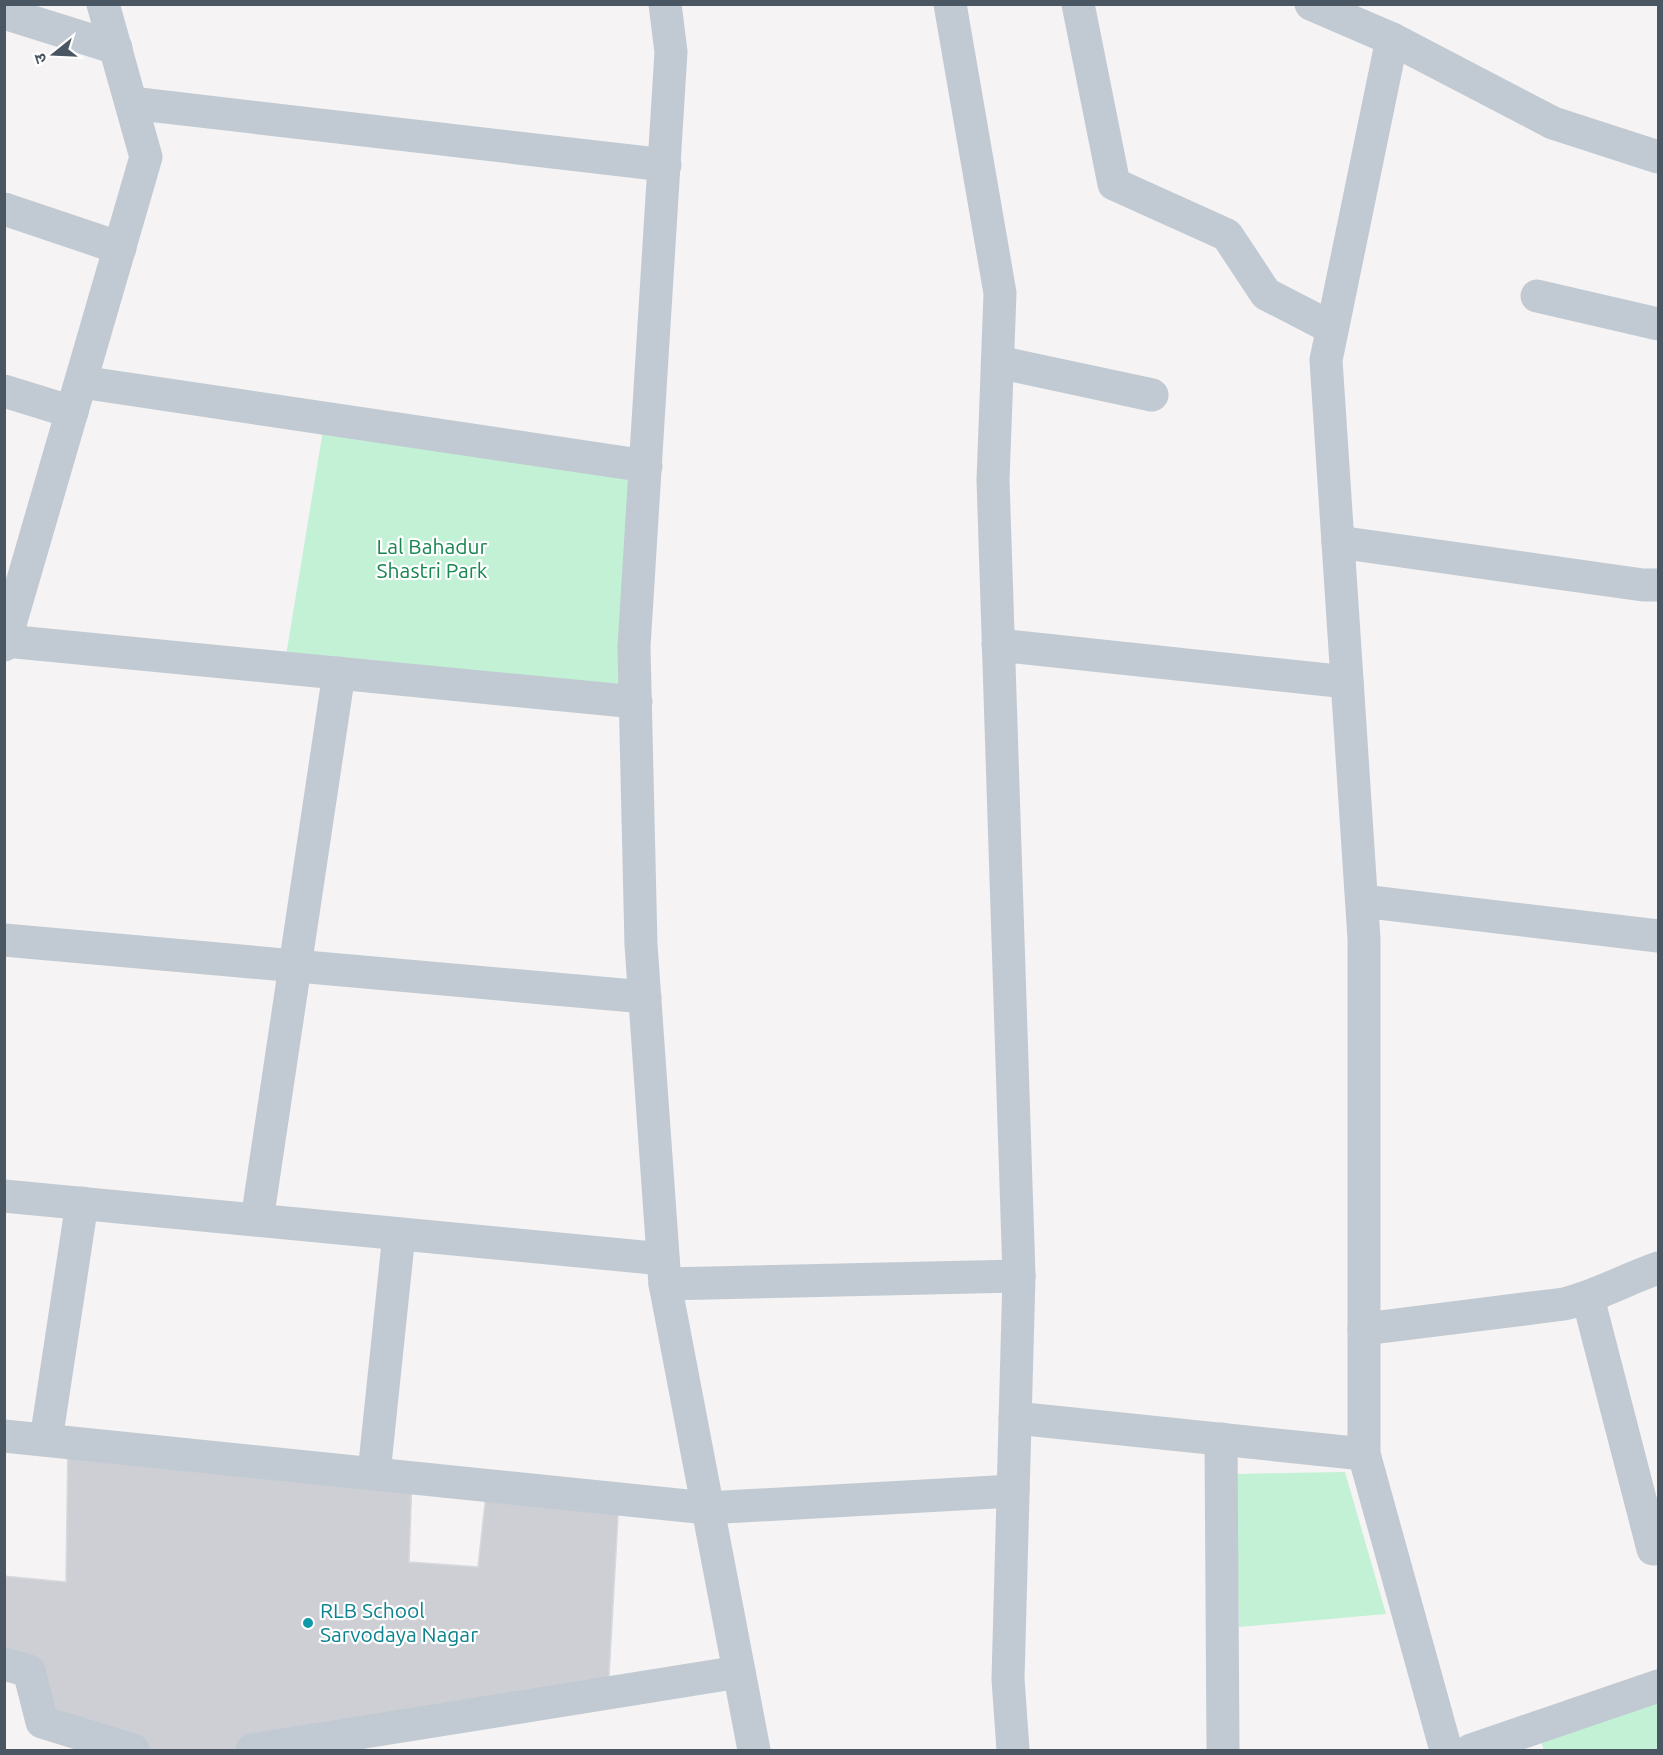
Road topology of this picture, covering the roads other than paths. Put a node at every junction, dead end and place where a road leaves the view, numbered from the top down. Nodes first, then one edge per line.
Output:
1 (103, 4) edge
2 (665, 4) edge
3 (950, 4) edge
4 (1078, 4) edge
5 (1311, 4) edge
6 (4, 13) edge
7 (1392, 39) junction
8 (116, 48) junction
9 (131, 103) junction
10 (1659, 157) edge
11 (664, 165) junction
12 (4, 209) edge
13 (120, 248) junction
14 (1537, 296) dead end
15 (1659, 324) edge
16 (1332, 328) junction
17 (998, 362) junction
18 (4, 391) edge
19 (1152, 396) dead end
20 (76, 397) junction
21 (646, 466) junction
22 (1338, 542) junction
23 (1659, 585) edge
24 (5, 643) edge
25 (998, 645) junction
26 (339, 674) junction
27 (1347, 682) junction
28 (636, 702) junction
29 (1362, 901) junction
30 (1659, 936) edge
31 (4, 940) edge
32 (295, 966) junction
33 (645, 997) junction
34 (4, 1196) edge
35 (82, 1203) junction
36 (257, 1220) junction
37 (399, 1234) junction
38 (1659, 1268) edge
39 (664, 1272) junction
40 (1019, 1276) junction
41 (1588, 1298) junction
42 (1364, 1329) junction
43 (1015, 1418) junction
44 (4, 1436) edge
45 (1221, 1439) junction
46 (46, 1440) junction
47 (1364, 1454) junction
48 (374, 1473) junction
49 (1013, 1491) junction
50 (707, 1508) junction
51 (1653, 1549) dead end
52 (4, 1664) edge
53 (739, 1672) junction
54 (1659, 1686) edge
55 (299, 1747) edge
56 (133, 1750) edge
57 (252, 1750) edge
58 (754, 1750) edge
59 (1013, 1750) edge
60 (1223, 1750) edge
61 (1446, 1750) edge
62 (1471, 1750) edge

1 - 8 street
2 - 11 street
3 - 17 street
4 - 16 street
5 - 7 street
6 - 8 street
7 - 10 street
7 - 16 street
8 - 9 street
9 - 11 street
9 - 13 street
11 - 21 street
12 - 13 street
13 - 20 street
14 - 15 street
16 - 22 street
17 - 19 street
17 - 25 street
18 - 20 street
20 - 21 street
20 - 24 street
21 - 28 street
22 - 23 street
22 - 27 street
24 - 26 street
25 - 27 street
25 - 40 street
26 - 28 street
26 - 32 street
27 - 29 street
28 - 33 street
29 - 30 street
29 - 42 street
31 - 32 street
32 - 33 street
32 - 36 street
33 - 39 street
34 - 35 street
35 - 36 street
35 - 46 street
36 - 37 street
37 - 39 street
37 - 48 street
38 - 41 street
39 - 40 street
39 - 50 street
40 - 43 street
41 - 42 street
41 - 51 street
42 - 47 street
43 - 45 street
43 - 49 street
44 - 46 street
45 - 47 street
45 - 60 street
46 - 48 street
47 - 61 street
48 - 50 street
49 - 50 street
49 - 59 street
50 - 53 street
52 - 56 street
53 - 55 street
53 - 58 street
54 - 62 street
55 - 57 street

